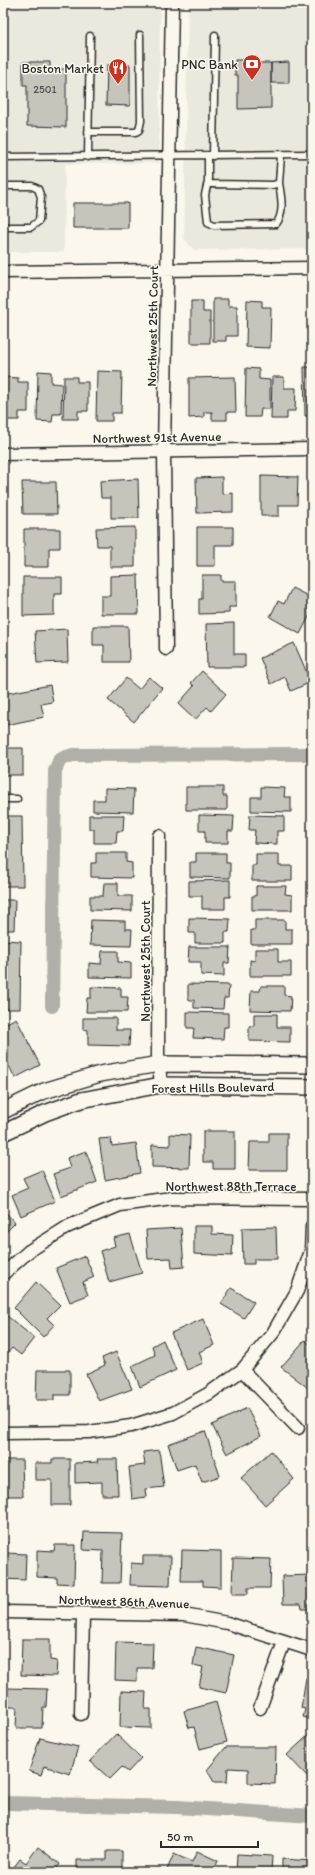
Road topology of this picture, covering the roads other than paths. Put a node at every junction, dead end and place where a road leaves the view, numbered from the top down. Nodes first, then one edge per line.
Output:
1 (172, 3) edge
2 (140, 35) dead end
3 (215, 35) dead end
4 (90, 36) dead end
5 (88, 132) junction
6 (281, 154) junction
7 (312, 154) edge
8 (169, 156) junction
9 (211, 156) junction
10 (88, 157) junction
11 (3, 158) edge
12 (208, 181) junction
13 (279, 183) junction
14 (3, 186) edge
15 (3, 227) edge
16 (312, 268) edge
17 (166, 270) junction
18 (3, 272) edge
19 (312, 449) edge
20 (164, 450) junction
21 (3, 454) edge
22 (166, 649) dead end
23 (3, 799) edge
24 (17, 799) dead end
25 (159, 836) dead end
26 (159, 1064) junction
27 (312, 1065) edge
28 (161, 1085) junction
29 (312, 1087) edge
30 (3, 1111) edge
31 (3, 1133) edge
32 (312, 1199) edge
33 (312, 1226) edge
34 (3, 1274) edge
35 (242, 1370) junction
36 (298, 1428) dead end
37 (3, 1433) edge
38 (3, 1612) edge
39 (83, 1614) junction
40 (284, 1642) junction
41 (312, 1650) edge
42 (260, 1708) dead end
43 (81, 1714) dead end

1 - 8 street, Northwest 25th Court
2 - 5 lane
3 - 9 lane
4 - 5 lane
5 - 10 lane
6 - 7 lane
6 - 9 lane
6 - 13 lane
8 - 9 lane
8 - 10 lane
8 - 17 street, Northwest 25th Court
9 - 12 lane
10 - 11 lane
12 - 13 lane
12 - 13 lane
14 - 15 lane
16 - 17 street
17 - 18 street
17 - 20 street, Northwest 25th Court
19 - 20 street, Northwest 91st Avenue
20 - 21 street, Northwest 91st Avenue
20 - 22 street, Northwest 25th Court
23 - 24 lane
25 - 26 street, Northwest 25th Court
26 - 27 street, Forest Hills Boulevard
26 - 28 street, Northwest 25th Court
26 - 30 street, Forest Hills Boulevard
28 - 29 street, Forest Hills Boulevard
28 - 31 street, Forest Hills Boulevard
32 - 34 street, Northwest 88th Terrace
33 - 35 street
35 - 36 street
35 - 37 street
38 - 39 street, Northwest 86th Avenue
39 - 40 street, Northwest 86th Avenue
39 - 43 street
40 - 41 street, Northwest 86th Avenue
40 - 42 street

